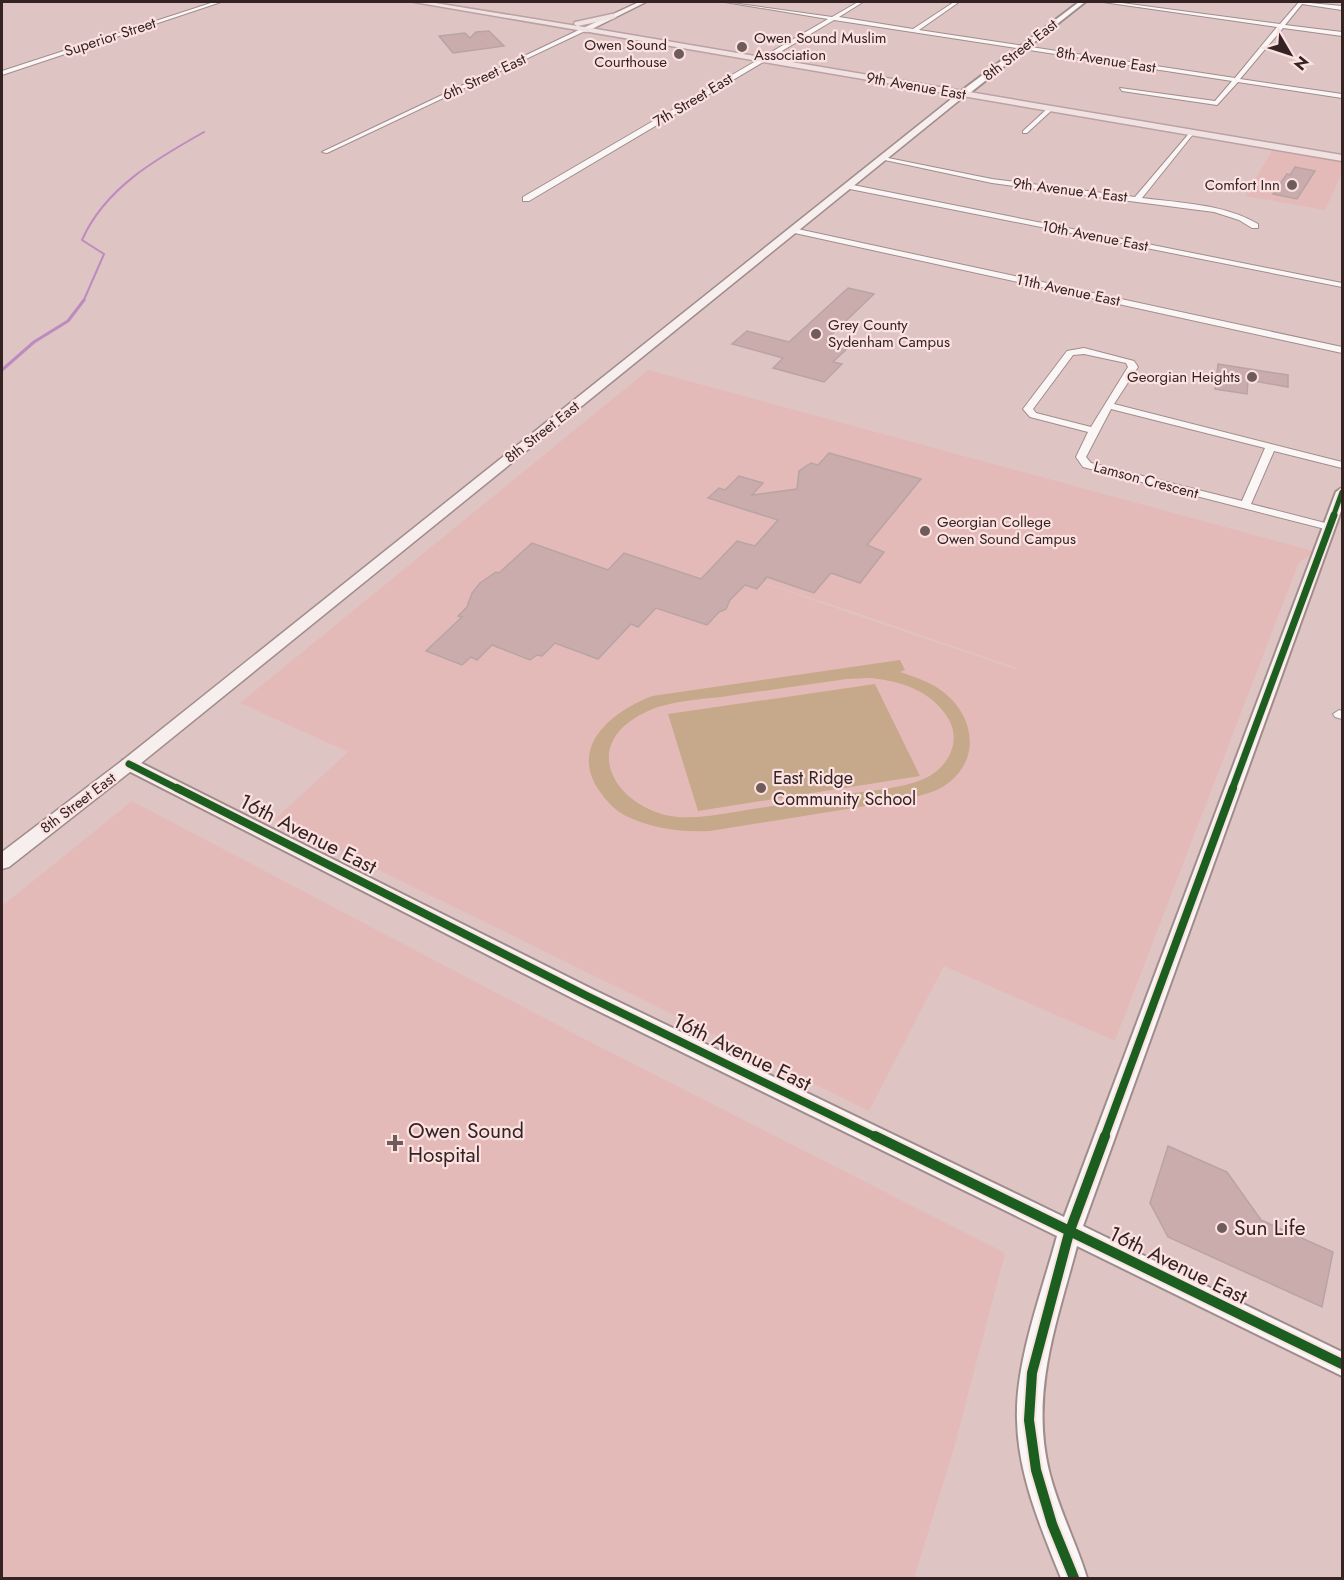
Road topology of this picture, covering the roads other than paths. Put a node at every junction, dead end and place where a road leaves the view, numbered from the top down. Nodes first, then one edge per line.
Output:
1 (218, 2) edge
2 (418, 2) edge
3 (643, 2) edge
4 (726, 2) edge
5 (861, 2) edge
6 (957, 2) edge
7 (1082, 2) edge
8 (1106, 2) edge
9 (1301, 2) edge
10 (748, 3) edge
11 (1186, 7) dead end
12 (1342, 8) edge
13 (1181, 12) junction
14 (612, 16) junction
15 (834, 18) junction
16 (526, 20) junction
17 (1281, 26) junction
18 (583, 30) junction
19 (915, 30) junction
20 (1342, 34) edge
21 (1023, 47) junction
22 (761, 60) junction
23 (2, 73) edge
24 (1236, 80) junction
25 (1122, 89) dead end
26 (963, 94) junction
27 (1342, 96) edge
28 (1050, 109) junction
29 (1025, 132) dead end
30 (1192, 132) junction
31 (324, 152) dead end
32 (1342, 158) edge
33 (883, 159) junction
34 (848, 186) junction
35 (526, 199) dead end
36 (1138, 199) junction
37 (1255, 226) dead end
38 (792, 230) junction
39 (1342, 285) edge
40 (1342, 350) edge
41 (1110, 406) junction
42 (1092, 430) junction
43 (1270, 449) junction
44 (1342, 465) edge
45 (1342, 492) edge
46 (1245, 506) junction
47 (1329, 527) junction
48 (129, 764) junction
49 (2, 862) edge
50 (1069, 1233) junction
51 (1342, 1365) edge
52 (1074, 1578) edge

1 - 23 street, Superior Street
2 - 16 highway, 9th Avenue East
3 - 14 main road, 6th Street East
4 - 10 street, 8th Avenue East
5 - 15 street, 7th Street East
6 - 19 street
7 - 21 street, 8th Street East
8 - 13 street
9 - 12 street
9 - 17 street
10 - 15 street, 8th Avenue East
11 - 13 street
13 - 17 street
14 - 16 highway
14 - 18 main road, 6th Street East
15 - 19 street, 8th Avenue East
15 - 22 street, 7th Street East
16 - 18 highway, 9th Avenue East
17 - 20 street
17 - 24 street
18 - 22 highway, 9th Avenue East
18 - 31 street, 6th Street East
19 - 21 street, 8th Avenue East
21 - 24 street, 8th Avenue East
21 - 26 street, 8th Street East
22 - 26 highway, 9th Avenue East
22 - 35 street, 7th Street East
24 - 25 street
24 - 27 street, 8th Avenue East
26 - 28 highway, 9th Avenue East
26 - 33 main road, 8th Street East
28 - 29 street
28 - 30 highway, 9th Avenue East
30 - 32 highway, 9th Avenue East
30 - 36 street
33 - 34 main road, 8th Street East
33 - 36 street, 9th Avenue A East
34 - 38 main road, 8th Street East
34 - 39 street, 10th Avenue East
36 - 37 street, 9th Avenue A East
38 - 40 street, 11th Avenue East
38 - 48 main road, 8th Street East
41 - 42 street, Lamson Crescent
41 - 42 street, Lamson Crescent
41 - 43 street
42 - 46 street, Lamson Crescent
43 - 44 street
43 - 46 street
45 - 47 street
46 - 47 street, Lamson Crescent
47 - 50 street
48 - 49 main road, 8th Street East
48 - 50 street, 16th Avenue East
50 - 51 street, 16th Avenue East
50 - 52 street

